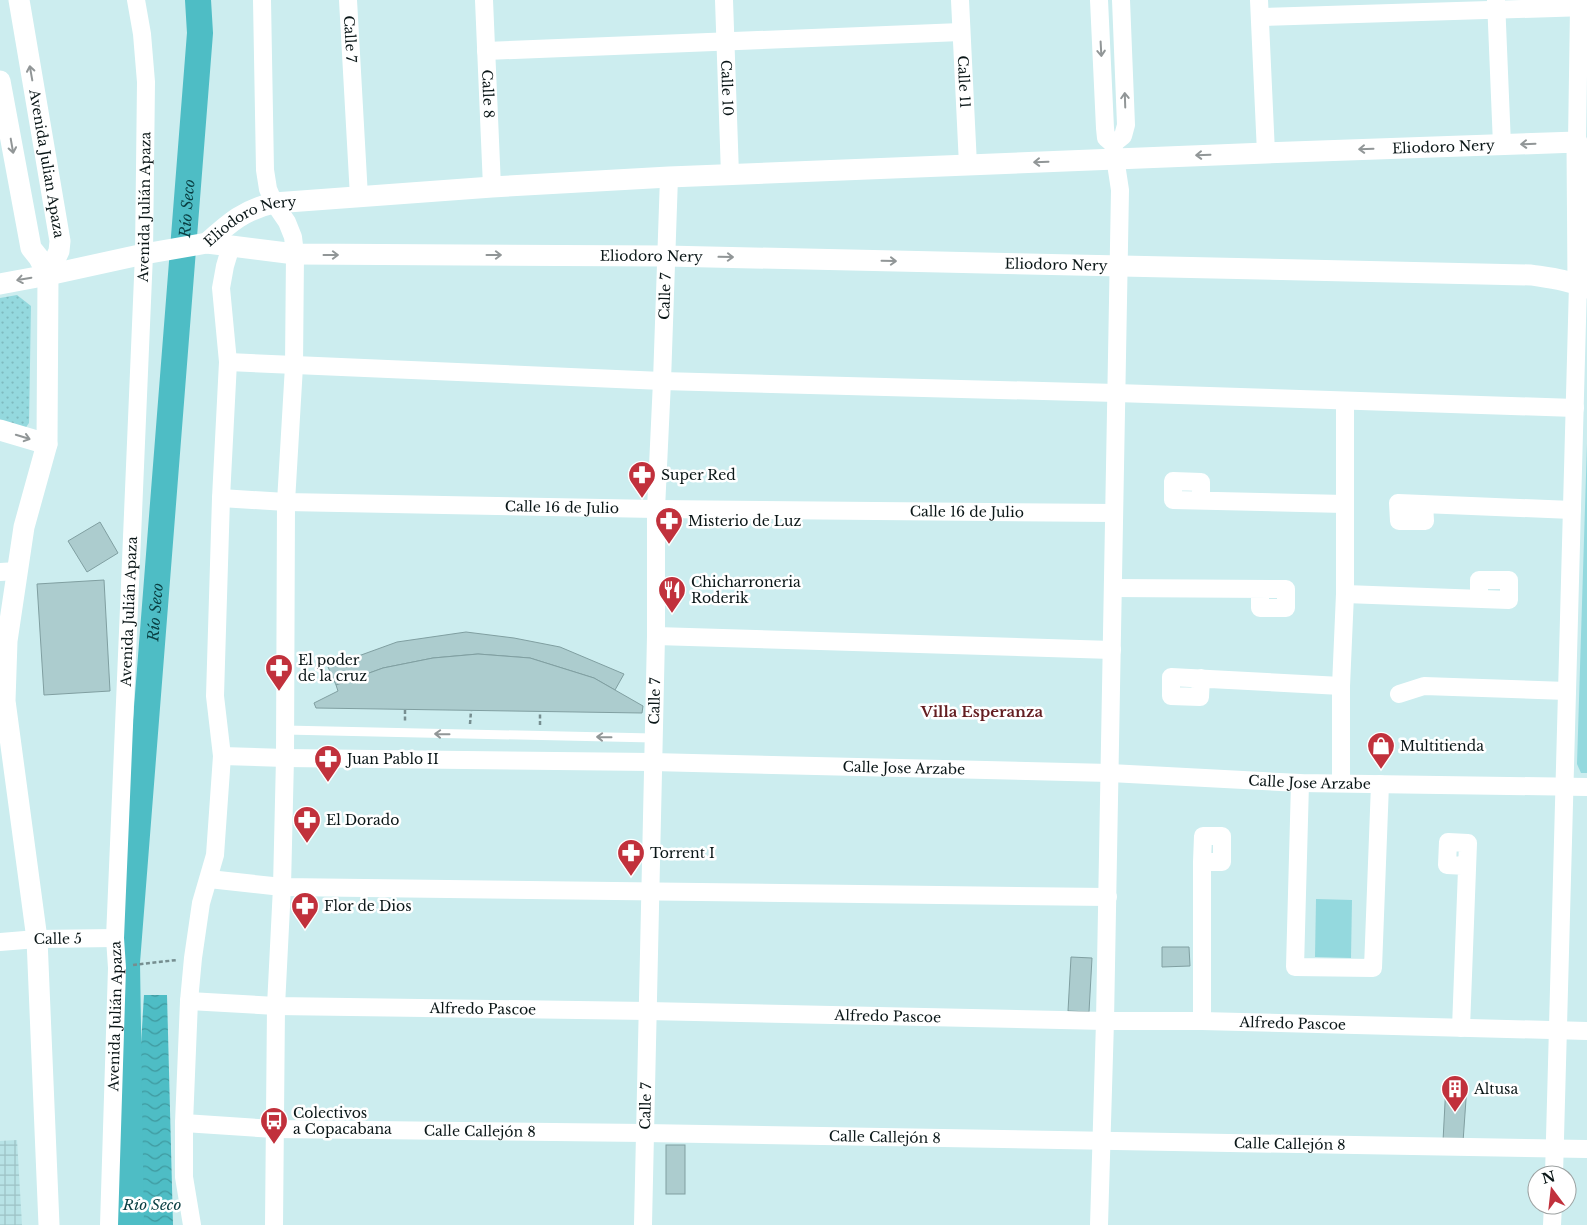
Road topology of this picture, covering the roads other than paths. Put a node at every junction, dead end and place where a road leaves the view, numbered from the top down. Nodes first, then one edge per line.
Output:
1 (18, 0) edge
2 (136, 0) edge
3 (262, 0) edge
4 (348, 0) edge
5 (484, 0) edge
6 (724, 0) edge
7 (960, 0) edge
8 (1099, 0) edge
9 (1121, 0) edge
10 (1496, 5) edge
11 (1583, 7) edge
12 (1260, 9) edge
13 (961, 32) junction
14 (725, 42) junction
15 (486, 51) junction
16 (0, 80) edge
17 (1577, 142) junction
18 (1502, 145) junction
19 (1115, 152) junction
20 (1266, 153) junction
21 (968, 165) junction
22 (730, 175) junction
23 (668, 177) junction
24 (492, 186) junction
25 (359, 196) junction
26 (274, 203) junction
27 (205, 243) junction
28 (231, 246) junction
29 (151, 253) junction
30 (295, 254) junction
31 (666, 256) junction
32 (1119, 266) junction
33 (48, 275) junction
34 (0, 284) edge
35 (1583, 286) edge
36 (228, 362) junction
37 (294, 366) junction
38 (662, 381) junction
39 (1116, 393) junction
40 (1345, 401) junction
41 (1575, 408) junction
42 (0, 430) edge
43 (47, 444) junction
44 (221, 498) junction
45 (1200, 500) dead end
46 (286, 502) junction
47 (1345, 504) junction
48 (1424, 504) dead end
49 (656, 509) junction
50 (1572, 510) junction
51 (1114, 513) junction
52 (9, 572) edge
53 (1112, 588) junction
54 (1260, 589) dead end
55 (1345, 594) junction
56 (1479, 599) dead end
57 (656, 636) junction
58 (1112, 650) junction
59 (1201, 678) dead end
60 (1342, 686) junction
61 (1567, 691) junction
62 (1398, 694) dead end
63 (2, 701) edge
64 (285, 730) junction
65 (653, 738) junction
66 (222, 756) junction
67 (285, 758) junction
68 (652, 762) junction
69 (1110, 773) junction
70 (1300, 783) junction
71 (1341, 783) junction
72 (1380, 784) junction
73 (1564, 786) junction
74 (1587, 786) edge
75 (1202, 862) dead end
76 (1467, 866) dead end
77 (209, 879) junction
78 (282, 887) junction
79 (651, 891) junction
80 (1108, 897) junction
81 (115, 938) junction
82 (37, 939) junction
83 (0, 942) edge
84 (189, 1001) junction
85 (276, 1006) junction
86 (648, 1011) junction
87 (1105, 1021) junction
88 (1202, 1021) junction
89 (1461, 1028) junction
90 (1558, 1030) junction
91 (1587, 1031) edge
92 (184, 1123) junction
93 (274, 1129) junction
94 (644, 1134) junction
95 (1101, 1141) junction
96 (1554, 1148) junction
97 (1587, 1148) edge
98 (1554, 1165) edge
99 (49, 1225) edge
100 (109, 1225) edge
101 (192, 1225) edge
102 (274, 1225) edge
103 (643, 1225) edge
104 (1099, 1225) edge

33 -> 1 street, Avenida Julian Apaza
2 - 29 street, Avenida Julián Apaza
3 - 26 street
4 - 25 street, Calle 7
5 - 15 street, Calle 8
6 - 14 street, Calle 10
7 - 13 street, Calle 11
8 -> 19 street
19 -> 9 street
10 - 11 street
10 - 12 street
10 - 18 street
11 - 17 street
12 - 20 street
13 - 14 street
13 - 21 street, Calle 11
14 - 15 street
14 - 22 street, Calle 10
15 - 24 street, Calle 8
16 -> 33 street, Avenida Julian Apaza
17 -> 18 street, Eliodoro Nery
17 - 35 street
18 -> 20 street, Eliodoro Nery
20 -> 19 street, Eliodoro Nery
19 -> 21 street, Eliodoro Nery
19 - 32 street
21 - 22 street, Eliodoro Nery
22 - 23 street, Eliodoro Nery
23 - 24 street, Eliodoro Nery
23 - 31 street, Calle 7
24 - 25 street, Eliodoro Nery
25 - 26 street, Eliodoro Nery
26 - 27 street, Eliodoro Nery
26 - 30 street
27 - 28 street, Eliodoro Nery
27 - 29 street
28 - 30 street, Eliodoro Nery
28 - 36 street
29 - 33 street
29 - 81 street, Avenida Julián Apaza
30 -> 31 street, Eliodoro Nery
30 - 37 street
31 -> 32 street, Eliodoro Nery
31 - 38 street, Calle 7
32 - 35 street, Eliodoro Nery
32 - 39 street
33 -> 34 street
33 - 43 street
35 - 41 street
36 - 37 street
36 - 44 street
37 - 38 street
37 - 46 street
38 - 39 street
38 - 49 street, Calle 7
39 - 40 street
39 - 51 street
40 - 41 street
40 - 47 street
41 - 50 street
42 -> 43 street
43 - 52 street
44 - 46 street, Calle 16 de Julio
44 - 66 street
45 - 47 street
46 - 49 street, Calle 16 de Julio
46 - 64 street
47 - 55 street
48 - 50 street
49 - 51 street, Calle 16 de Julio
49 - 57 street, Calle 7
50 - 61 street
51 - 53 street
52 - 63 street
53 - 54 street
53 - 58 street
55 - 56 street
55 - 60 street
57 - 58 street
57 - 65 street, Calle 7
58 - 69 street
59 - 60 street
60 - 71 street
61 - 62 street
61 - 73 street
63 - 82 street
65 -> 64 lane
64 - 67 street
65 - 68 street, Calle 7
66 - 67 street, Calle Jose Arzabe
66 - 77 street
67 - 68 street, Calle Jose Arzabe
67 - 78 street
68 - 69 street, Calle Jose Arzabe
68 - 79 street, Calle 7
69 - 70 street, Calle Jose Arzabe
69 - 80 street
70 - 71 street, Calle Jose Arzabe
70 - 72 street
71 - 72 street, Calle Jose Arzabe
72 - 73 street, Calle Jose Arzabe
73 - 74 street, Calle Jose Arzabe
73 - 90 street
75 - 88 street
76 - 89 street
77 - 78 street
77 - 84 street
78 - 79 street
78 - 85 street
79 - 80 street
79 - 86 street, Calle 7
80 - 87 street
81 - 82 street, Calle 5
81 - 100 street, Avenida Julián Apaza
82 - 83 street, Calle 5
82 - 99 street
84 - 85 street, Alfredo Pascoe
84 - 92 street
85 - 86 street, Alfredo Pascoe
85 - 93 street
86 - 87 street, Alfredo Pascoe
86 - 94 street, Calle 7
87 - 88 street, Alfredo Pascoe
87 - 95 street
88 - 89 street, Alfredo Pascoe
89 - 90 street, Alfredo Pascoe
90 - 91 street, Alfredo Pascoe
90 - 96 street
92 - 93 street, Calle Callejón 8
92 - 101 street
93 - 94 street, Calle Callejón 8
93 - 102 street
94 - 95 street, Calle Callejón 8
94 - 103 street, Calle 7
95 - 96 street, Calle Callejón 8
95 - 104 street
96 - 97 street, Calle Callejón 8
96 - 98 street

